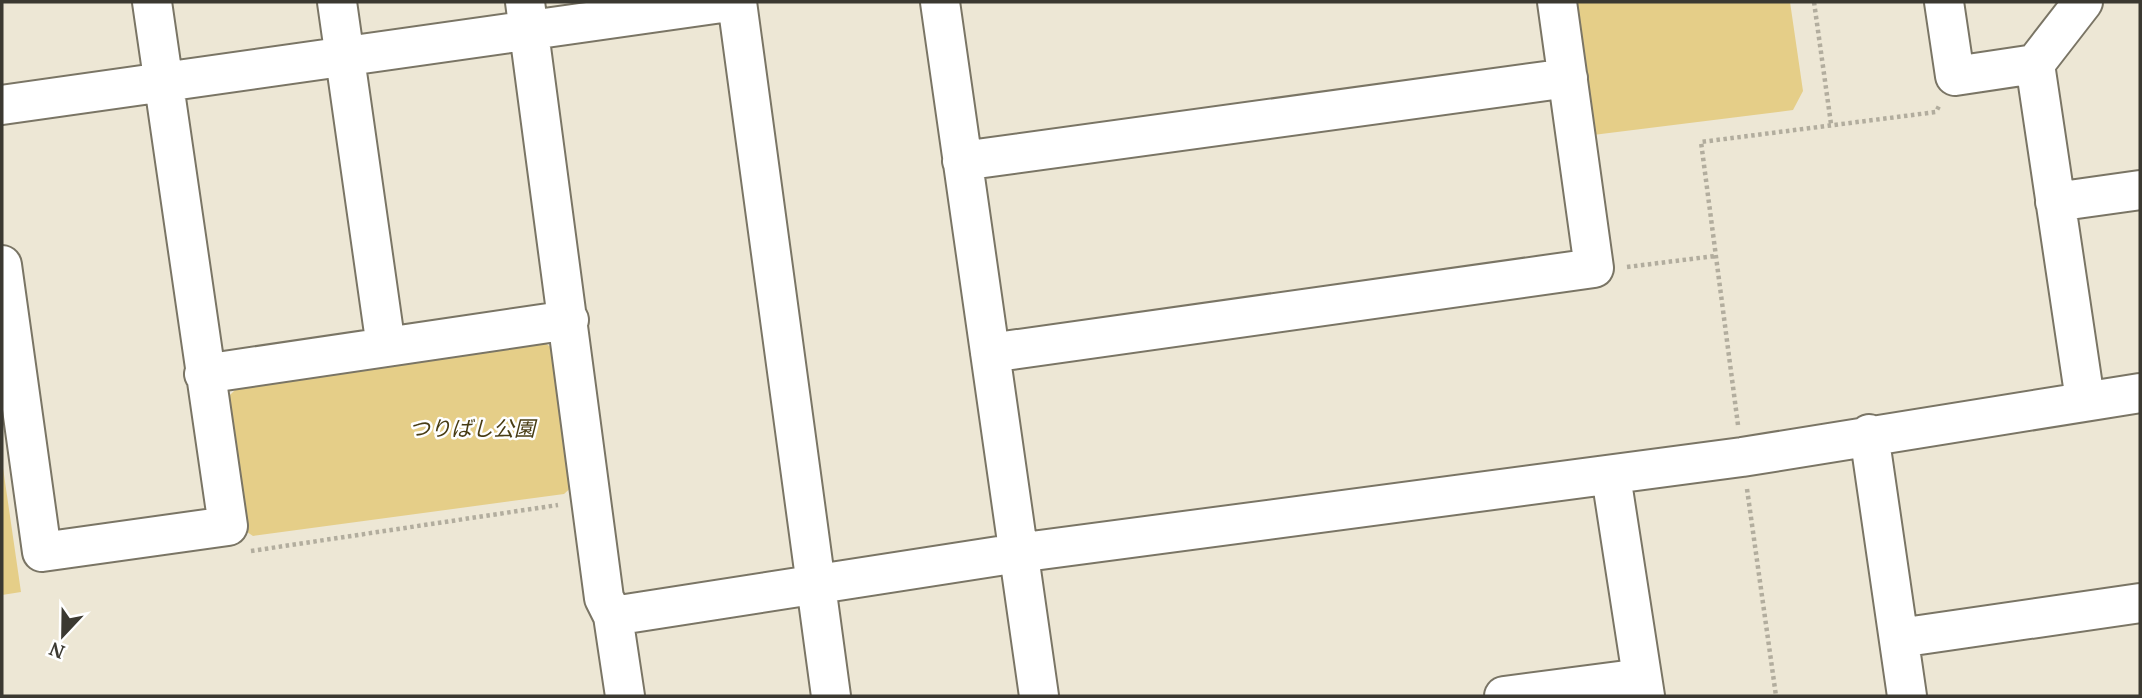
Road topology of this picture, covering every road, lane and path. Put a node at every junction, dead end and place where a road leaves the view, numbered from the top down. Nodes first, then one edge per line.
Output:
1 (152, 2) edge
2 (337, 2) edge
3 (729, 2) edge
4 (737, 2) edge
5 (940, 2) edge
6 (1557, 2) edge
7 (1814, 2) edge
8 (1944, 2) edge
9 (2083, 2) edge
10 (528, 16) edge
11 (345, 55) junction
12 (2035, 64) junction
13 (1955, 76) junction
14 (1568, 78) junction
15 (163, 82) junction
16 (2, 105) edge
17 (1831, 124) junction
18 (962, 161) junction
19 (2140, 190) edge
20 (2055, 202) junction
21 (1715, 256) junction
22 (2, 265) edge
23 (1594, 268) junction
24 (569, 320) junction
25 (386, 347) junction
26 (990, 353) junction
27 (204, 374) junction
28 (2140, 393) edge
29 (2085, 400) junction
30 (1869, 434) junction
31 (1742, 457) junction
32 (1611, 476) junction
33 (593, 499) junction
34 (249, 552) dead end
35 (1018, 554) junction
36 (816, 586) junction
37 (2140, 603) edge
38 (613, 616) junction
39 (1899, 638) junction
40 (1643, 687) edge
41 (625, 696) edge
42 (831, 696) edge
43 (1039, 696) edge
44 (1504, 696) edge
45 (1776, 696) edge
46 (1907, 696) edge

1 - 15 street
2 - 11 street
3 - 10 street
4 - 36 street
5 - 18 street
6 - 14 street
7 - 17 path
8 - 13 street
9 - 12 street
10 - 11 street
10 - 24 street
11 - 15 street
11 - 25 street
12 - 13 street
12 - 20 street
13 - 17 path
14 - 18 street
14 - 23 street
15 - 16 street
15 - 27 street
17 - 21 path
18 - 26 street
19 - 20 street
20 - 29 street
21 - 23 path
21 - 31 path
22 - 27 street
23 - 26 street
24 - 25 street
24 - 33 street
25 - 27 street
26 - 35 street
28 - 29 street
29 - 30 street
30 - 31 street
30 - 39 street
31 - 32 street
31 - 45 path
32 - 35 street
32 - 40 street
33 - 34 path
33 - 38 street
35 - 36 street
35 - 43 street
36 - 38 street
36 - 42 street
37 - 39 street
38 - 41 street
39 - 46 street
40 - 44 street

